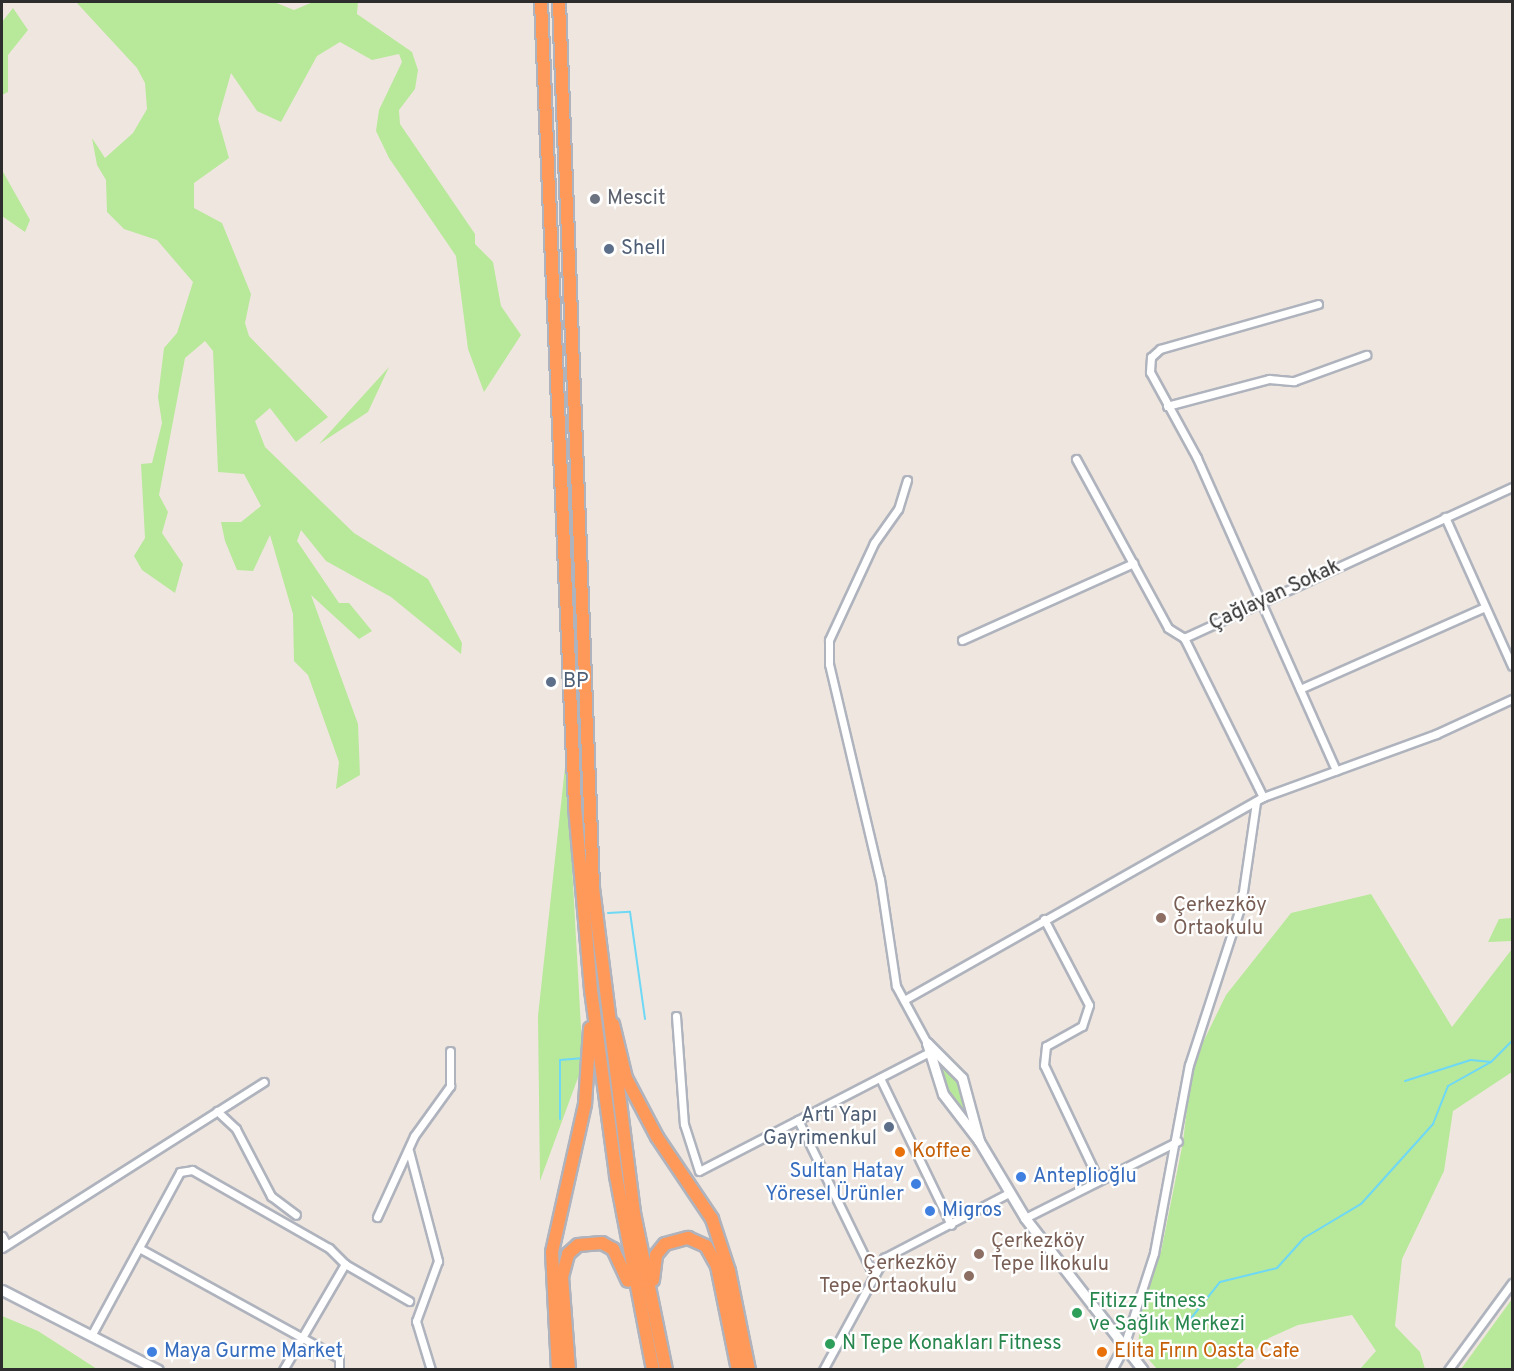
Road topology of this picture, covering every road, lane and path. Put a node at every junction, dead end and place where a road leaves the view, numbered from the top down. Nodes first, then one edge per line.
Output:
1 (541, 2) edge
2 (559, 2) edge
3 (1318, 304) dead end
4 (1366, 355) dead end
5 (1167, 406) junction
6 (1076, 459) dead end
7 (907, 480) dead end
8 (1512, 487) edge
9 (1445, 517) junction
10 (1133, 563) junction
11 (1263, 601) junction
12 (1485, 607) junction
13 (1184, 638) junction
14 (962, 640) dead end
15 (1512, 666) edge
16 (1300, 689) junction
17 (1512, 699) edge
18 (1336, 770) junction
19 (1263, 797) junction
20 (1256, 802) junction
21 (1172, 839) dead end
22 (1175, 847) junction
23 (1044, 919) junction
24 (591, 990) junction
25 (605, 990) junction
26 (904, 1000) junction
27 (676, 1016) dead end
28 (928, 1047) junction
29 (450, 1051) dead end
30 (880, 1078) junction
31 (264, 1082) dead end
32 (217, 1111) junction
33 (798, 1120) junction
34 (979, 1141) junction
35 (1178, 1141) junction
36 (408, 1151) junction
37 (1099, 1181) junction
38 (1009, 1193) junction
39 (296, 1215) dead end
40 (377, 1217) dead end
41 (1025, 1218) junction
42 (951, 1225) junction
43 (2, 1236) edge
44 (4, 1246) edge
45 (139, 1248) junction
46 (345, 1264) junction
47 (872, 1272) junction
48 (1512, 1283) edge
49 (2, 1290) edge
50 (1512, 1290) edge
51 (409, 1301) dead end
52 (656, 1323) junction
53 (643, 1326) junction
54 (92, 1334) junction
55 (301, 1337) junction
56 (1124, 1346) junction
57 (158, 1370) edge
58 (283, 1370) edge
59 (339, 1370) edge
60 (431, 1370) edge
61 (558, 1370) edge
62 (569, 1370) edge
63 (653, 1370) edge
64 (666, 1370) edge
65 (738, 1370) edge
66 (749, 1370) edge
67 (823, 1370) edge
68 (1111, 1370) edge
69 (1143, 1370) edge
70 (1448, 1370) edge
71 (1454, 1370) edge

1 - 24 highway
2 - 25 highway
3 - 5 street
4 - 5 street
5 - 11 street
6 - 10 street
7 - 26 street
8 - 9 street, Çağlayan Sokak
9 - 11 street, Çağlayan Sokak
9 - 12 street
10 - 13 street
10 - 14 street
11 - 13 street, Çağlayan Sokak
11 - 16 street
12 - 15 street
12 - 16 street
13 - 19 street, Çağlayan Sokak
16 - 18 street
17 - 18 street
18 - 19 street
19 - 20 street
20 - 22 street
20 - 35 street
21 - 22 street
22 - 23 street
23 - 26 street
23 - 37 street
24 - 53 highway
24 - 61 highway
25 - 52 highway
25 - 66 highway
26 - 28 street
27 - 33 street
28 - 30 street
28 - 34 street
28 - 34 street
29 - 36 street
30 - 33 street
30 - 42 street
31 - 32 street
32 - 39 street
32 - 44 street
33 - 47 street
34 - 38 street
35 - 37 street
35 - 56 street
36 - 40 street
36 - 60 street
37 - 41 street
38 - 41 street
38 - 42 street
41 - 56 street
42 - 47 street
43 - 44 street
45 - 46 street
45 - 54 street
45 - 55 street
46 - 51 street
46 - 55 street
47 - 67 street
48 - 70 street
49 - 54 street
50 - 71 street
52 - 64 highway
52 - 65 highway
53 - 62 highway
53 - 63 highway
54 - 57 street
55 - 58 street
55 - 59 street
56 - 68 street
56 - 69 street

